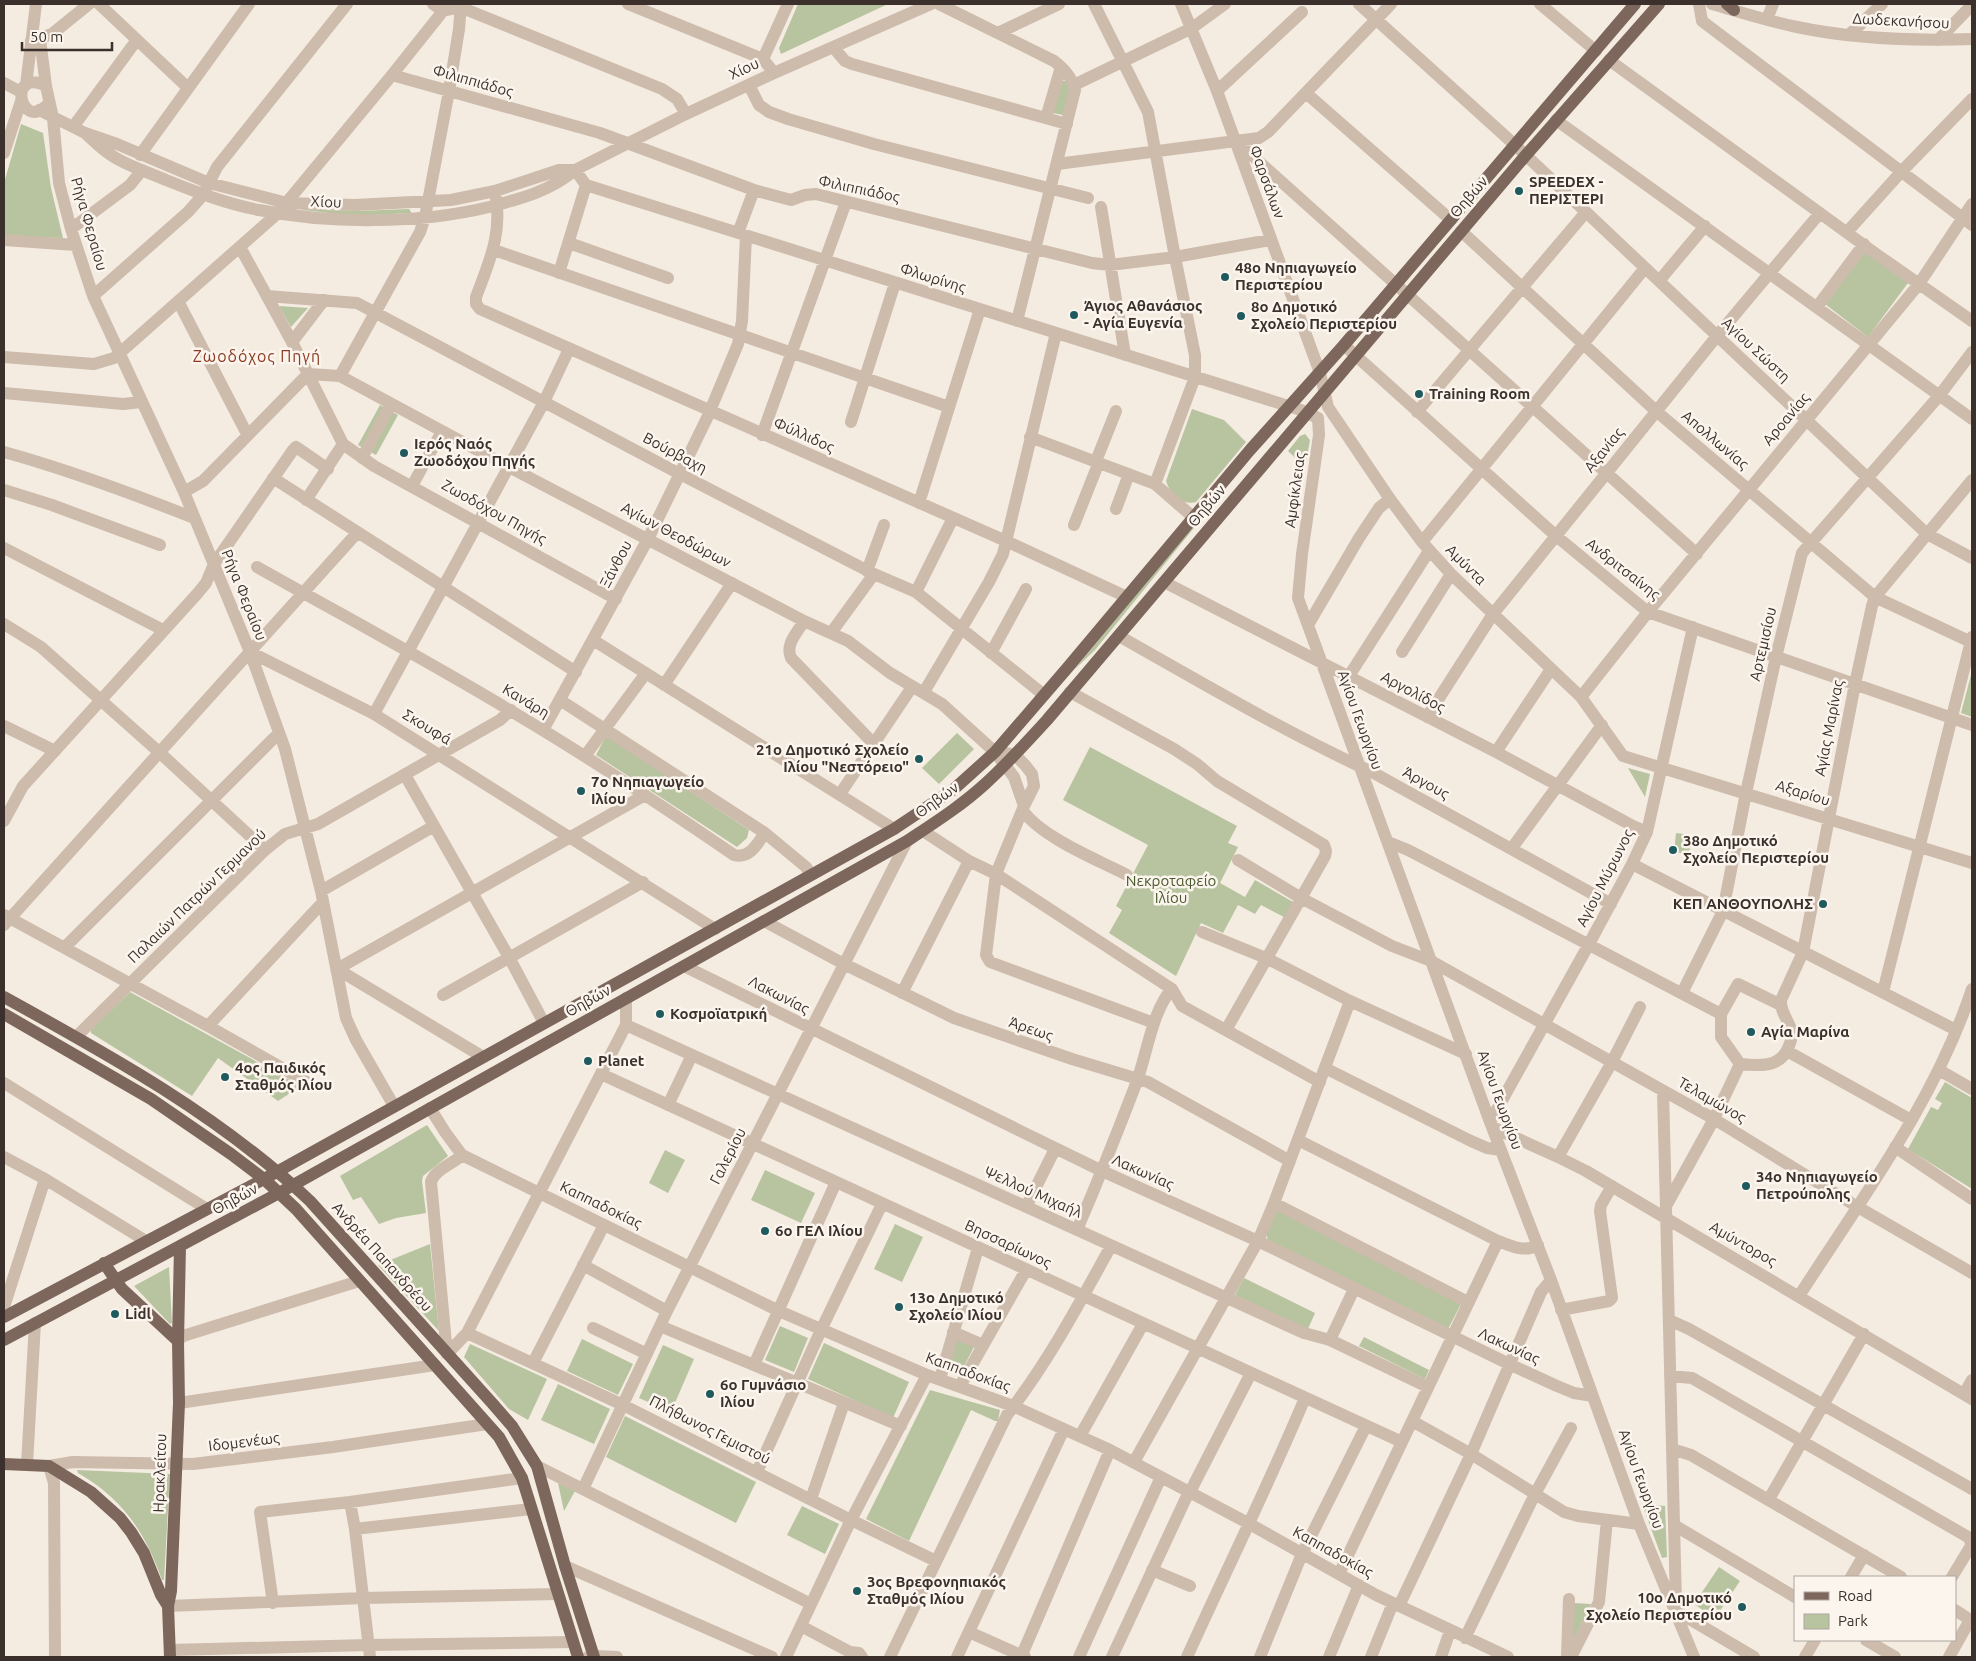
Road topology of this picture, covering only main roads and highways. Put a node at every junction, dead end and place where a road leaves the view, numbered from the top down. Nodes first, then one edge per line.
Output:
1 (1635, 4) edge
2 (1659, 4) edge
3 (4, 997) edge
4 (4, 1014) edge
5 (277, 1171) junction
6 (264, 1179) junction
7 (293, 1185) junction
8 (280, 1193) junction
9 (180, 1246) junction
10 (104, 1263) junction
11 (115, 1281) junction
12 (4, 1317) edge
13 (4, 1340) edge
14 (178, 1341) junction
15 (4, 1464) edge
16 (168, 1606) junction
17 (170, 1653) edge
18 (578, 1657) edge
19 (592, 1657) edge

1 - 5 main road, Θηβών
2 - 7 main road, Θηβών
3 - 5 main road, Ανδρέα Παπανδρέου
4 - 6 main road
5 - 6 main road, Θηβών
5 - 7 main road, Ανδρέα Παπανδρέου
6 - 8 main road
6 - 10 main road, Θηβών
7 - 8 main road, Θηβών
7 - 19 main road, Ανδρέα Παπανδρέου
8 - 9 main road, Θηβών
8 - 18 main road
9 - 11 main road, Θηβών
9 - 14 main road, Ηρακλείτου
10 - 11 main road
10 - 12 main road, Θηβών
11 - 13 main road, Θηβών
11 - 14 main road
14 - 16 main road, Ηρακλείτου
15 - 16 main road, Ιδομενέως
16 - 17 main road

